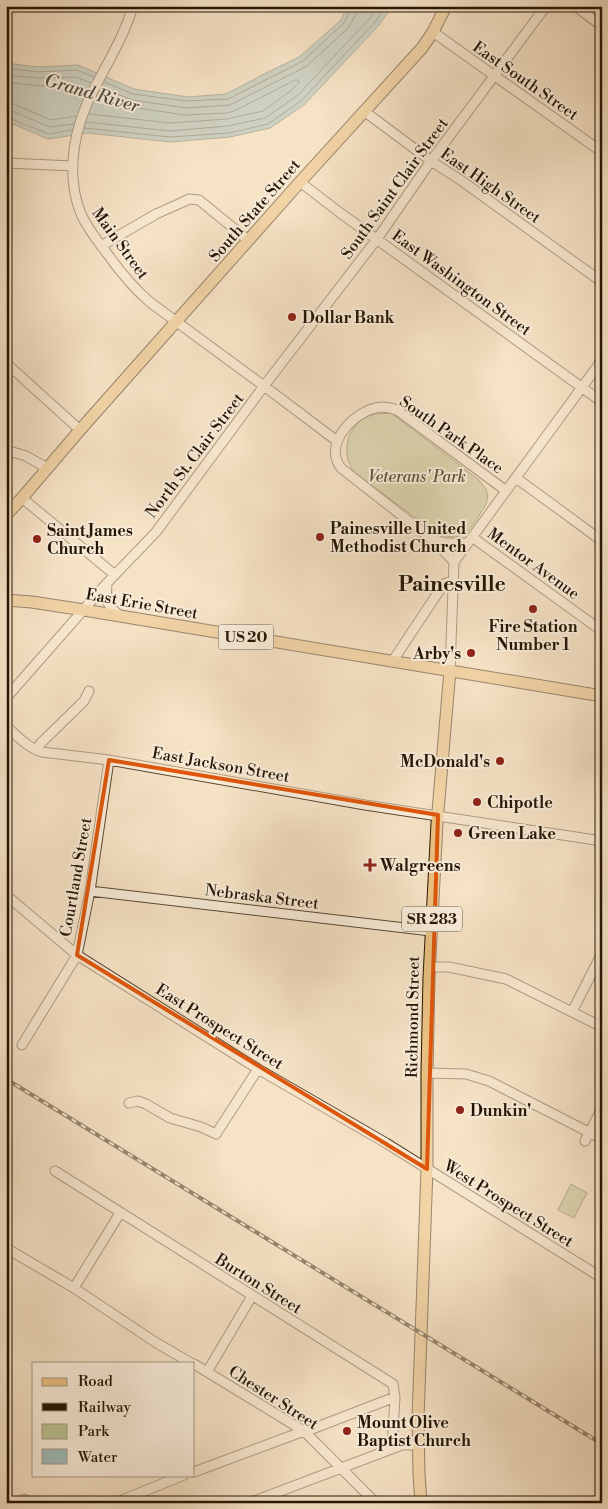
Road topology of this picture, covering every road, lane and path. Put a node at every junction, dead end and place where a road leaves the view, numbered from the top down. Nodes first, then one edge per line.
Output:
1 (133, 6) edge
2 (446, 6) edge
3 (546, 6) edge
4 (575, 6) edge
5 (602, 26) edge
6 (433, 32) junction
7 (493, 75) junction
8 (364, 111) junction
9 (602, 152) edge
10 (431, 161) junction
11 (6, 164) edge
12 (73, 166) junction
13 (300, 182) junction
14 (377, 239) junction
15 (248, 240) junction
16 (101, 246) junction
17 (602, 282) edge
18 (176, 322) junction
19 (602, 360) edge
20 (6, 363) edge
21 (264, 386) junction
22 (582, 388) junction
23 (602, 402) edge
24 (80, 430) junction
25 (337, 441) junction
26 (6, 450) edge
27 (47, 468) junction
28 (516, 478) junction
29 (505, 490) junction
30 (22, 498) junction
31 (6, 515) edge
32 (433, 540) junction
33 (470, 540) junction
34 (602, 541) edge
35 (454, 562) junction
36 (115, 574) junction
37 (453, 581) junction
38 (107, 583) junction
39 (6, 600) edge
40 (84, 610) junction
41 (120, 616) junction
42 (602, 631) edge
43 (392, 662) junction
44 (450, 670) junction
45 (89, 691) dead end
46 (602, 696) edge
47 (6, 698) edge
48 (6, 726) edge
49 (36, 750) junction
50 (109, 760) junction
51 (438, 816) junction
52 (602, 841) edge
53 (90, 891) junction
54 (6, 895) edge
55 (431, 931) junction
56 (602, 952) edge
57 (77, 955) junction
58 (430, 967) junction
59 (572, 1012) junction
60 (602, 1027) edge
61 (22, 1045) dead end
62 (258, 1068) junction
63 (427, 1073) junction
64 (129, 1103) dead end
65 (602, 1108) edge
66 (587, 1136) junction
67 (602, 1139) edge
68 (427, 1169) junction
69 (55, 1171) dead end
70 (120, 1212) junction
71 (6, 1248) edge
72 (600, 1274) edge
73 (74, 1288) junction
74 (252, 1296) junction
75 (189, 1362) edge
76 (195, 1366) edge
77 (207, 1372) junction
78 (395, 1397) junction
79 (304, 1432) junction
80 (418, 1445) junction
81 (392, 1449) junction
82 (342, 1468) junction
83 (195, 1472) edge
84 (419, 1474) junction
85 (182, 1476) edge
86 (115, 1503) edge
87 (249, 1503) edge
88 (376, 1503) edge
89 (415, 1503) edge
90 (421, 1503) edge

1 - 12 street, Main Street
2 - 6 main road, South State Street
3 - 7 street, South Saint Clair Street
4 - 5 street
6 - 7 street, East South Street
6 - 8 main road, South State Street
7 - 9 street, East South Street
7 - 10 street, South Saint Clair Street
8 - 10 street, East High Street
8 - 13 main road, South State Street
10 - 14 street, South Saint Clair Street
10 - 17 street, East High Street
11 - 12 street
12 - 16 street, Main Street
13 - 14 street, East Washington Street
13 - 15 main road, South State Street
14 - 21 street, South Saint Clair Street
14 - 22 street, East Washington Street
15 - 16 street
15 - 18 main road, South State Street
16 - 18 street, Main Street
18 - 21 street, Main Street
18 - 24 main road, South State Street
19 - 22 street
20 - 24 street
21 - 25 street, Main Street
21 - 36 street, North St. Clair Street
22 - 23 street, East Washington Street
22 - 28 street
24 - 27 main road, South State Street
25 - 29 street, South Park Place
25 - 32 street
26 - 27 street
27 - 30 main road, South State Street
28 - 29 street
28 - 34 street
29 - 33 street
30 - 31 main road, South State Street
30 - 36 street
32 - 33 street
32 - 35 street
33 - 35 street
33 - 42 street, Mentor Avenue
35 - 37 street, Richmond Street
36 - 38 street, North St. Clair Street
37 - 43 street
37 - 44 street, Richmond Street
38 - 40 street, North St. Clair Street
38 - 41 street
39 - 40 main road, East Erie Street / US 20
40 - 41 main road, East Erie Street / US 20
40 - 47 street, North St. Clair Street
41 - 43 main road, East Erie Street / US 20
43 - 44 main road, East Erie Street / US 20
44 - 46 main road, US 20
44 - 51 main road, Richmond Street / SR 283
45 - 49 street
48 - 49 street, East Jackson Street
49 - 50 street, East Jackson Street
50 - 51 street, East Jackson Street
50 - 53 street, Courtland Street
51 - 52 street, East Jackson Street
51 - 55 main road, Richmond Street / SR 283
53 - 55 street, Nebraska Street
53 - 57 street, Courtland Street
54 - 57 street, East Prospect Street
55 - 58 main road, Richmond Street / SR 283
56 - 59 street
57 - 61 street, Courtland Street
57 - 62 street, East Prospect Street
58 - 59 street
58 - 63 main road, Richmond Street / SR 283
59 - 60 street
62 - 64 street
62 - 68 street, East Prospect Street
63 - 66 street
63 - 68 main road, Richmond Street / SR 283
65 - 66 street
66 - 67 street
68 - 72 street, West Prospect Street
68 - 80 main road, Richmond Street / SR 283
69 - 70 street, Burton Street
70 - 73 street
70 - 74 street, Burton Street
71 - 73 street, Chester Street
73 - 75 street, Chester Street
74 - 77 street
74 - 78 street, Burton Street
76 - 77 street, Chester Street
77 - 79 street, Chester Street
78 - 79 street
78 - 81 street
79 - 82 street, Chester Street
79 - 83 street
80 - 81 street
80 - 84 main road, Richmond Street / SR 283
81 - 82 street
82 - 87 street
82 - 88 street, Chester Street
84 - 89 main road, Richmond Street / SR 283
84 - 90 main road, Richmond Street / SR 283
85 - 86 street

